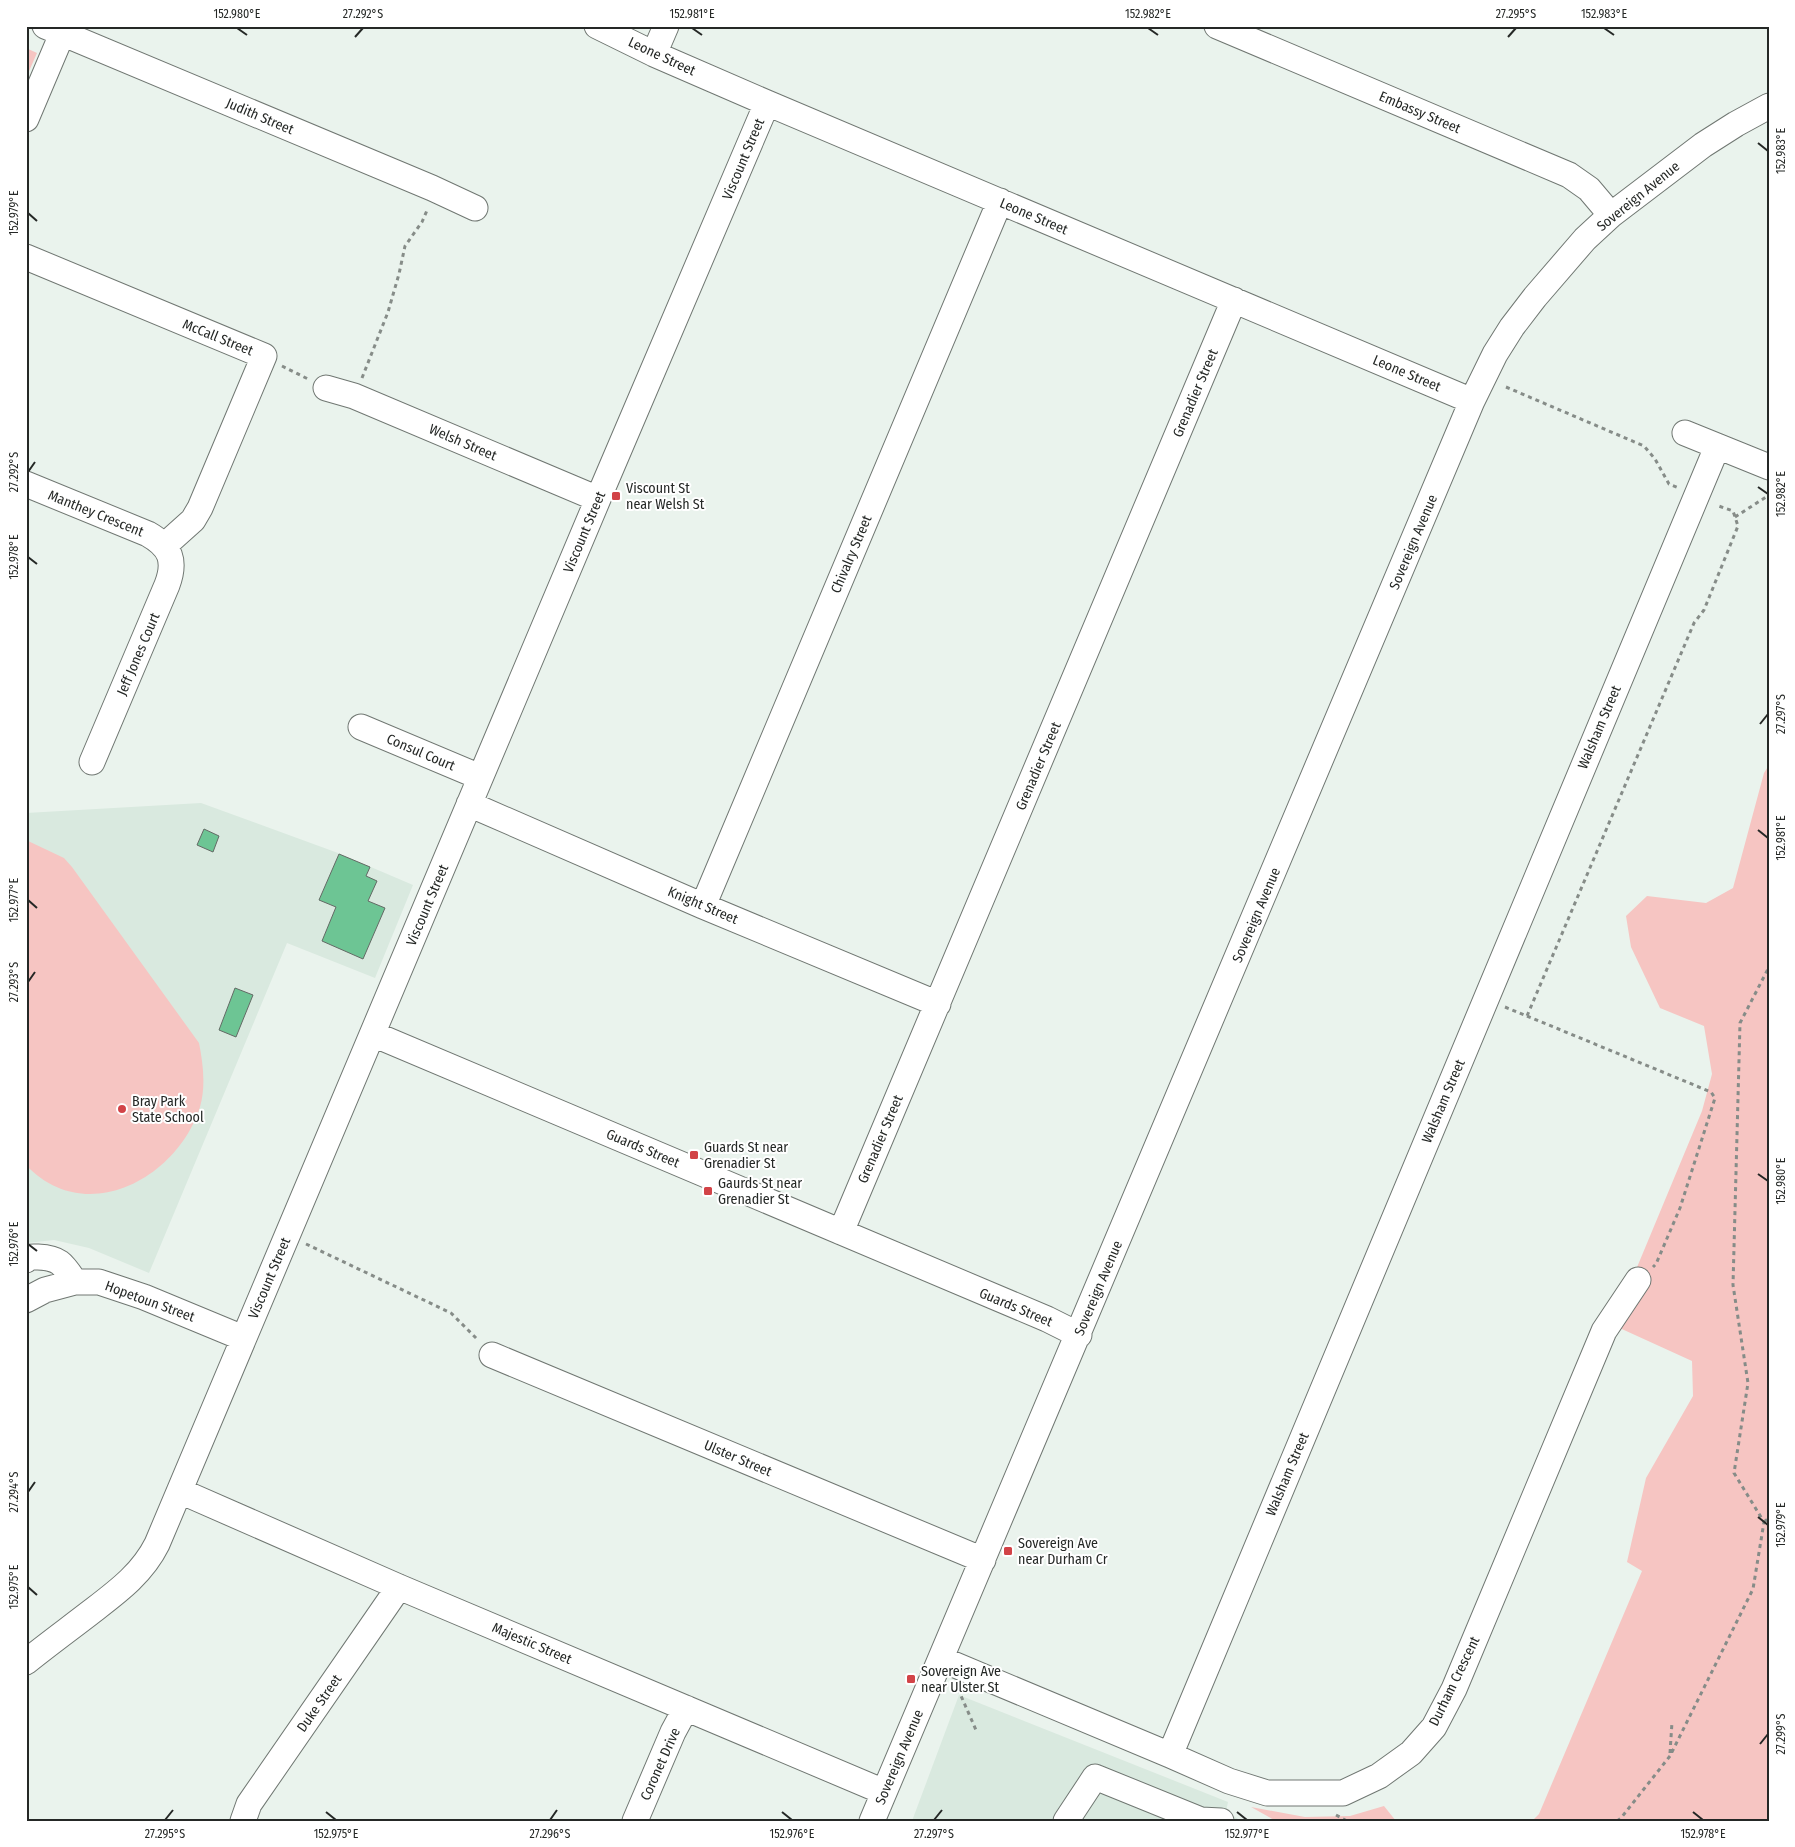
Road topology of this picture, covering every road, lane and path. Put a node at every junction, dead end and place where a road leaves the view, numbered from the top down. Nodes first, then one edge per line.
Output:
1 (597, 26) edge
2 (666, 26) edge
3 (1217, 26) edge
4 (53, 30) edge
5 (654, 54) junction
6 (767, 103) junction
7 (1769, 106) edge
8 (26, 119) edge
9 (432, 188) junction
10 (1000, 201) junction
11 (475, 208) dead end
12 (1611, 215) junction
13 (26, 257) edge
14 (1234, 300) junction
15 (264, 356) junction
16 (1506, 387) dead end
17 (326, 388) joint
18 (354, 396) junction
19 (1472, 401) junction
20 (1685, 433) dead end
21 (1716, 447) junction
22 (1769, 467) edge
23 (26, 484) edge
24 (1769, 491) edge
25 (1687, 492) dead end
26 (598, 499) junction
27 (1708, 502) dead end
28 (1735, 517) junction
29 (164, 546) junction
30 (361, 727) dead end
31 (92, 762) dead end
32 (480, 777) junction
33 (469, 804) junction
34 (703, 906) junction
35 (1769, 967) edge
36 (938, 1004) junction
37 (1503, 1006) dead end
38 (1527, 1016) junction
39 (373, 1034) junction
40 (841, 1232) junction
41 (305, 1244) dead end
42 (26, 1260) edge
43 (1638, 1280) joint
44 (75, 1282) junction
45 (26, 1300) edge
46 (1079, 1335) junction
47 (243, 1338) junction
48 (492, 1355) joint
49 (180, 1491) junction
50 (1769, 1518) edge
51 (1764, 1522) junction
52 (983, 1560) junction
53 (399, 1587) junction
54 (941, 1659) junction
55 (26, 1662) edge
56 (958, 1689) dead end
57 (686, 1708) junction
58 (1672, 1722) dead end
59 (976, 1730) dead end
60 (1170, 1754) junction
61 (1670, 1756) junction
62 (884, 1792) junction
63 (244, 1821) edge
64 (635, 1821) edge
65 (872, 1821) edge
66 (1066, 1821) edge
67 (1220, 1821) edge
68 (1617, 1821) edge

1 - 5 street, Leone Street
2 - 5 street
3 - 12 street, Embassy Street
4 - 8 street
4 - 9 street, Judith Street
5 - 6 street, Leone Street
6 - 10 street, Leone Street
6 - 26 street, Viscount Street
7 - 12 street, Sovereign Avenue
9 - 11 street, Judith Street
9 - 18 path
10 - 14 street, Leone Street
10 - 34 street, Chivalry Street
12 - 19 street, Sovereign Avenue
13 - 15 street, McCall Street
14 - 19 street, Leone Street
14 - 36 street, Grenadier Street
15 - 17 path
15 - 29 street, McCall Street
16 - 25 path
17 - 18 street, Welsh Street
18 - 26 street, Welsh Street
19 - 46 street, Sovereign Avenue
20 - 21 street
21 - 22 street
21 - 60 street, Walsham Street
23 - 29 street, Manthey Crescent
24 - 28 path
26 - 32 street, Viscount Street
27 - 28 path
28 - 38 path
29 - 31 street, Jeff Jones Court
30 - 32 street, Consul Court
32 - 33 street, Viscount Street
33 - 34 street, Knight Street
33 - 39 street, Viscount Street
34 - 36 street, Knight Street
35 - 51 path
36 - 40 street, Grenadier Street
37 - 38 path
38 - 43 path
39 - 40 street, Guards Street
39 - 47 street, Viscount Street
40 - 46 street, Guards Street
41 - 48 path
42 - 44 street
43 - 60 street, Durham Crescent
44 - 45 street, Hopetoun Street
44 - 47 street, Hopetoun Street
46 - 52 street, Sovereign Avenue
47 - 49 street, Viscount Street
48 - 52 street, Ulster Street
49 - 53 street, Majestic Street
49 - 55 street, Viscount Street
50 - 51 path
51 - 61 path
52 - 54 street, Sovereign Avenue
53 - 57 street, Majestic Street
53 - 63 street, Duke Street
54 - 60 street, Durham Crescent
54 - 62 street, Sovereign Avenue
56 - 59 path
57 - 62 street, Majestic Street
57 - 64 street, Coronet Drive
58 - 61 path
61 - 68 path
62 - 65 street, Sovereign Avenue
66 - 67 street

